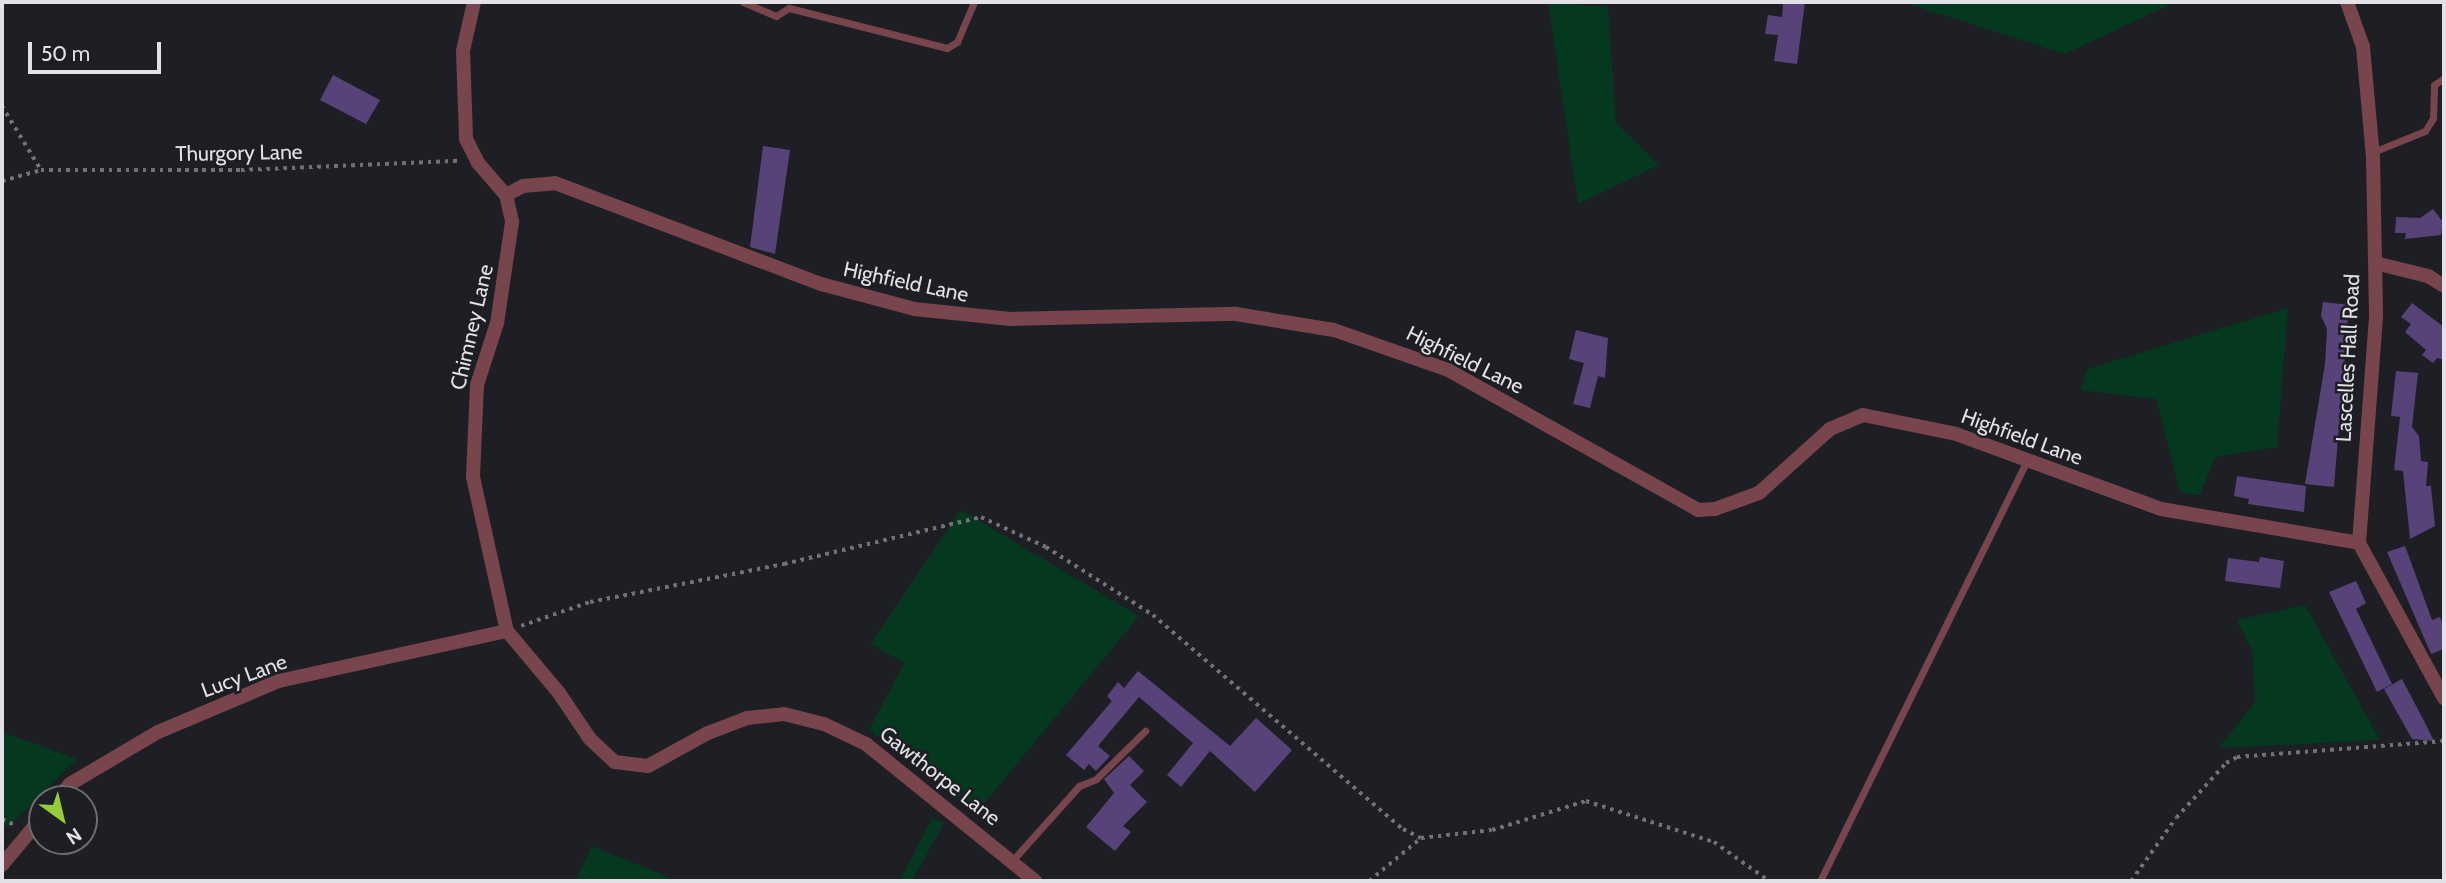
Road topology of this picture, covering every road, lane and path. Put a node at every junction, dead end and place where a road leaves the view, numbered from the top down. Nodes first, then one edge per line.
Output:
1 (474, 2) edge
2 (743, 2) edge
3 (974, 2) edge
4 (2347, 2) edge
5 (2444, 78) edge
6 (2, 106) edge
7 (2373, 152) junction
8 (478, 163) junction
9 (41, 170) junction
10 (2, 181) edge
11 (506, 195) junction
12 (2375, 263) junction
13 (2444, 286) edge
14 (2027, 461) junction
15 (2359, 543) junction
16 (507, 631) junction
17 (2444, 698) edge
18 (1145, 731) dead end
19 (2444, 741) edge
20 (69, 785) edge
21 (28, 834) edge
22 (1421, 838) junction
23 (1012, 861) junction
24 (2, 865) edge
25 (1035, 881) edge
26 (1369, 881) edge
27 (1769, 881) edge
28 (1820, 881) edge
29 (2131, 881) edge

1 - 8 street
2 - 3 lane
4 - 7 street, Lascelles Hall Road
5 - 7 lane
6 - 9 path
7 - 12 street, Lascelles Hall Road
8 - 9 path, Thurgory Lane
8 - 11 street
9 - 10 path, Thurgory Lane
11 - 14 street, Highfield Lane
11 - 16 street, Chimney Lane
12 - 13 street
12 - 15 street, Lascelles Hall Road
14 - 15 street, Highfield Lane
14 - 28 lane
15 - 17 street
16 - 20 street, Lucy Lane
16 - 22 path
16 - 23 street, Gawthorpe Lane
18 - 23 lane
19 - 29 path
21 - 24 street
22 - 26 path
22 - 27 path
23 - 25 street, Gawthorpe Lane

